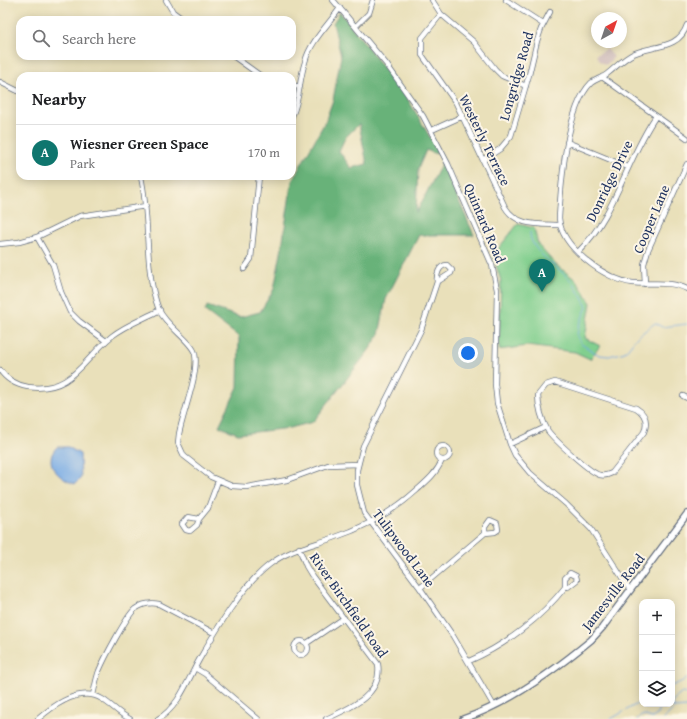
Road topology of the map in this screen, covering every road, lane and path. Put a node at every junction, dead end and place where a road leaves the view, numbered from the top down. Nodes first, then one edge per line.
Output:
1 (166, 0) edge
2 (333, 0) edge
3 (373, 0) edge
4 (432, 0) edge
5 (506, 0) edge
6 (340, 8) junction
7 (550, 12) dead end
8 (441, 14) junction
9 (178, 16) edge
10 (543, 24) junction
11 (356, 26) junction
12 (687, 26) edge
13 (239, 60) edge
14 (255, 72) edge
15 (602, 77) junction
16 (0, 82) edge
17 (296, 86) edge
18 (526, 86) junction
19 (300, 87) junction
20 (16, 90) edge
21 (296, 102) edge
22 (463, 116) junction
23 (656, 116) junction
24 (432, 130) junction
25 (687, 138) edge
26 (567, 142) junction
27 (483, 160) junction
28 (687, 164) edge
29 (628, 167) junction
30 (142, 180) edge
31 (259, 180) edge
32 (146, 206) junction
33 (560, 225) junction
34 (37, 237) junction
35 (0, 244) edge
36 (578, 252) junction
37 (244, 269) dead end
38 (437, 282) dead end
39 (645, 284) junction
40 (687, 288) edge
41 (160, 310) junction
42 (106, 341) junction
43 (0, 370) edge
44 (546, 427) junction
45 (510, 444) junction
46 (442, 460) dead end
47 (358, 464) junction
48 (218, 481) junction
49 (687, 514) edge
50 (199, 519) dead end
51 (370, 522) junction
52 (485, 533) dead end
53 (299, 548) junction
54 (566, 586) dead end
55 (420, 588) junction
56 (630, 590) junction
57 (344, 618) junction
58 (214, 633) junction
59 (307, 643) dead end
60 (469, 661) junction
61 (195, 668) junction
62 (93, 695) junction
63 (494, 706) junction
64 (38, 719) edge
65 (130, 719) edge
66 (158, 719) edge
67 (258, 719) edge
68 (326, 719) edge
69 (463, 719) edge

1 - 9 street
2 - 6 street, Quintard Road
3 - 11 street
4 - 8 street
5 - 10 street
6 - 11 street, Quintard Road
6 - 19 street
7 - 10 street, Longridge Road
8 - 18 street
8 - 22 street, Westerly Terrace
10 - 18 street, Longridge Road
11 - 24 street, Quintard Road
12 - 15 street
13 - 14 street
15 - 23 street
15 - 26 street
16 - 20 street
17 - 19 street
18 - 27 street, Longridge Road
19 - 21 street
22 - 24 street
22 - 27 street, Westerly Terrace
23 - 25 street
23 - 29 street, Donridge Drive
24 - 45 street, Quintard Road
26 - 29 street
26 - 33 street
27 - 33 street, Westerly Terrace
28 - 39 street, Cooper Lane
29 - 36 street, Donridge Drive
30 - 32 street
31 - 37 street
32 - 34 street
32 - 41 street
33 - 36 street
34 - 35 street
34 - 42 street
36 - 39 street
38 - 47 street, Tulipwood Lane
39 - 40 street
41 - 42 street
41 - 48 street
42 - 43 street
44 - 44 street
44 - 45 street
45 - 56 street, Quintard Road
46 - 51 street
47 - 48 street
47 - 51 street, Tulipwood Lane
48 - 50 street
49 - 56 street, Jamesville Road
51 - 53 street
51 - 55 street, Tulipwood Lane
52 - 55 street
53 - 57 street, River Birchfield Road
53 - 58 street
54 - 60 street
55 - 60 street, Tulipwood Lane
56 - 63 street, Jamesville Road
57 - 59 street
57 - 68 street, River Birchfield Road
58 - 61 street
58 - 62 street
60 - 63 street, Tulipwood Lane
61 - 66 street
61 - 67 street
62 - 64 street
62 - 65 street
63 - 69 street, Jamesville Road

